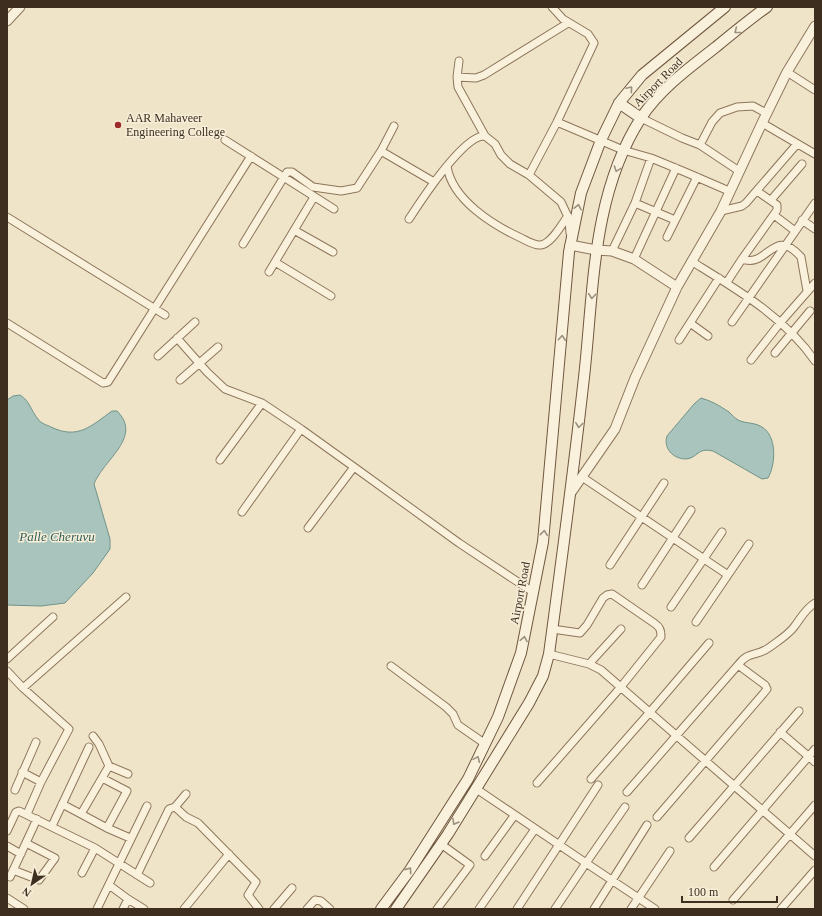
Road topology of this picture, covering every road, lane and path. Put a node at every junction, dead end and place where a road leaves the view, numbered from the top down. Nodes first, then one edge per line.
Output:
1 (20, 7) edge
2 (552, 7) edge
3 (725, 7) edge
4 (767, 7) edge
5 (7, 21) edge
6 (568, 23) junction
7 (815, 26) edge
8 (459, 61) dead end
9 (788, 72) junction
10 (457, 77) junction
11 (815, 90) edge
12 (619, 103) junction
13 (766, 114) junction
14 (641, 118) junction
15 (557, 122) junction
16 (762, 122) junction
17 (394, 126) dead end
18 (485, 136) junction
19 (225, 140) dead end
20 (601, 140) junction
21 (797, 144) junction
22 (700, 145) junction
23 (624, 150) junction
24 (381, 151) junction
25 (815, 154) edge
26 (251, 156) junction
27 (651, 158) junction
28 (802, 164) dead end
29 (447, 166) junction
30 (676, 168) junction
31 (739, 171) junction
32 (529, 175) junction
33 (283, 177) junction
34 (697, 177) junction
35 (434, 182) junction
36 (729, 191) junction
37 (757, 191) junction
38 (314, 197) junction
39 (771, 200) junction
40 (634, 203) junction
41 (815, 203) edge
42 (334, 210) dead end
43 (720, 211) junction
44 (655, 212) junction
45 (774, 215) junction
46 (568, 216) junction
47 (7, 217) edge
48 (409, 219) dead end
49 (675, 220) junction
50 (802, 220) junction
51 (815, 229) edge
52 (294, 230) junction
53 (795, 231) junction
54 (667, 237) dead end
55 (243, 244) dead end
56 (570, 245) junction
57 (785, 246) junction
58 (596, 250) junction
59 (612, 251) junction
60 (333, 252) dead end
61 (742, 258) junction
62 (634, 259) junction
63 (691, 261) junction
64 (275, 262) junction
65 (268, 272) dead end
66 (719, 278) junction
67 (727, 282) junction
68 (815, 282) edge
69 (677, 287) junction
70 (807, 291) junction
71 (331, 296) dead end
72 (748, 297) junction
73 (155, 309) junction
74 (810, 310) dead end
75 (165, 315) dead end
76 (195, 322) dead end
77 (732, 322) dead end
78 (7, 323) edge
79 (690, 323) junction
80 (780, 323) junction
81 (792, 334) junction
82 (708, 336) dead end
83 (177, 338) junction
84 (679, 340) dead end
85 (218, 348) dead end
86 (776, 353) dead end
87 (158, 356) dead end
88 (751, 360) dead end
89 (815, 361) edge
90 (199, 363) junction
91 (180, 380) dead end
92 (262, 403) junction
93 (301, 429) junction
94 (220, 460) dead end
95 (354, 467) junction
96 (582, 477) junction
97 (664, 483) dead end
98 (570, 494) junction
99 (691, 510) dead end
100 (242, 512) dead end
101 (642, 517) junction
102 (308, 528) dead end
103 (722, 532) dead end
104 (673, 538) junction
105 (749, 544) dead end
106 (704, 559) junction
107 (610, 565) dead end
108 (728, 575) junction
109 (642, 585) dead end
110 (533, 592) junction
111 (126, 597) dead end
112 (815, 603) edge
113 (671, 607) dead end
114 (53, 617) dead end
115 (696, 622) dead end
116 (552, 629) junction
117 (621, 630) dead end
118 (709, 643) dead end
119 (549, 654) junction
120 (7, 659) edge
121 (588, 664) junction
122 (738, 665) junction
123 (391, 666) dead end
124 (7, 671) edge
125 (23, 688) junction
126 (620, 688) junction
127 (799, 711) dead end
128 (650, 712) junction
129 (780, 732) junction
130 (93, 736) dead end
131 (677, 736) junction
132 (36, 742) dead end
133 (484, 743) junction
134 (89, 747) dead end
135 (815, 749) edge
136 (809, 755) junction
137 (707, 761) junction
138 (815, 762) edge
139 (109, 766) junction
140 (22, 772) junction
141 (128, 774) dead end
142 (102, 778) junction
143 (591, 779) dead end
144 (41, 782) junction
145 (537, 783) dead end
146 (598, 785) dead end
147 (735, 785) junction
148 (475, 788) junction
149 (15, 790) dead end
150 (627, 792) dead end
151 (186, 794) dead end
152 (62, 804) junction
153 (815, 805) edge
154 (147, 806) dead end
155 (175, 807) junction
156 (625, 807) dead end
157 (763, 809) junction
158 (27, 814) junction
159 (80, 814) junction
160 (514, 816) junction
161 (657, 817) dead end
162 (37, 819) junction
163 (647, 825) dead end
164 (52, 826) junction
165 (107, 828) junction
166 (535, 829) junction
167 (7, 831) edge
168 (790, 833) junction
169 (130, 838) junction
170 (689, 838) dead end
171 (26, 843) junction
172 (441, 844) junction
173 (559, 845) junction
174 (7, 846) edge
175 (95, 848) junction
176 (670, 851) dead end
177 (21, 854) junction
178 (229, 854) junction
179 (485, 856) dead end
180 (815, 856) edge
181 (119, 862) junction
182 (586, 863) junction
183 (714, 867) dead end
184 (815, 870) edge
185 (82, 873) dead end
186 (137, 875) junction
187 (612, 881) junction
188 (150, 883) dead end
189 (109, 885) junction
190 (292, 888) dead end
191 (7, 898) edge
192 (128, 898) junction
193 (638, 898) junction
194 (733, 900) dead end
195 (384, 905) edge
196 (251, 906) edge
197 (24, 909) edge
198 (97, 909) edge
199 (123, 909) edge
200 (144, 909) edge
201 (184, 909) edge
202 (259, 909) edge
203 (274, 909) edge
204 (307, 909) edge
205 (330, 909) edge
206 (396, 909) edge
207 (437, 909) edge
208 (479, 909) edge
209 (517, 909) edge
210 (555, 909) edge
211 (594, 909) edge
212 (631, 909) edge
213 (655, 909) edge
214 (781, 909) edge

1 - 5 street
2 - 6 street
12 -> 3 main road, Airport Road
4 -> 14 main road, Airport Road
6 - 10 street
6 - 15 street
7 - 9 street, Airport Road
8 - 10 street
9 - 11 street
9 - 13 street, Airport Road
10 - 18 street
12 - 14 main road
12 - 20 main road, Airport Road
13 - 16 street, Airport Road
13 - 22 street
14 - 22 street
14 - 23 main road, Airport Road
15 - 20 street
15 - 32 street
16 - 21 street
16 - 31 street, Airport Road
17 - 24 street
18 - 29 street
18 - 32 street
19 - 26 street
20 - 23 street
56 -> 20 main road, Airport Road
21 - 25 street
21 - 37 street
22 - 31 street
23 - 27 street
23 -> 58 main road, Airport Road
24 - 33 street
24 - 35 street
26 - 33 street
26 - 73 street
27 - 30 street
27 - 40 street
28 - 39 street
29 - 35 street
29 - 46 street
30 - 34 street
30 - 44 street
31 - 36 street, Airport Road
32 - 46 street
33 - 38 street
33 - 55 street
34 - 36 street
34 - 49 street
35 - 48 street
36 - 43 street, Airport Road
37 - 39 street
37 - 43 street
38 - 42 street
38 - 52 street
39 - 45 street
40 - 44 street
40 - 59 street
41 - 50 street
43 - 63 street, Airport Road
44 - 49 street
44 - 62 street
45 - 53 street
45 - 61 street
46 - 56 street
47 - 73 street
49 - 54 street
50 - 51 street
50 - 53 street
52 - 60 street
52 - 64 street
53 - 57 street
56 - 58 street
110 -> 56 main road, Airport Road
57 - 61 street
57 - 70 street
57 - 72 street
58 - 59 street
58 -> 98 main road, Airport Road
59 - 62 street
61 - 67 street
62 - 69 street
63 - 66 street
63 - 69 street, Airport Road
64 - 65 street
64 - 71 street
66 - 67 street
66 - 79 street
67 - 72 street
68 - 70 street
69 - 96 street, Airport Road
70 - 80 street
72 - 77 street
72 - 80 street
73 - 75 street
73 - 78 street
74 - 81 street
76 - 83 street
79 - 82 street
79 - 84 street
80 - 81 street
80 - 88 street
81 - 86 street
81 - 89 street
83 - 87 street
83 - 90 street
85 - 90 street
90 - 91 street
90 - 92 street
92 - 93 street
92 - 94 street
93 - 95 street
93 - 100 street
95 - 102 street
95 - 110 street
96 - 98 street, Airport Road
96 - 101 street
97 - 101 street
98 - 116 main road, Airport Road
99 - 104 street
101 - 104 street
101 - 107 street
103 - 106 street
104 - 106 street
104 - 109 street
105 - 108 street
106 - 108 street
106 - 113 street
108 - 115 street
133 -> 110 main road, Airport Road
111 - 125 street
112 - 122 street
114 - 120 street
116 - 119 main road, Airport Road
116 - 126 street
117 - 121 street
118 - 128 street
119 - 121 street
119 - 148 main road, Airport Road
121 - 126 street
122 - 131 street
122 - 137 street
123 - 133 street
124 - 125 street
125 - 144 street
126 - 128 street
126 - 145 street
127 - 129 street
128 - 131 street
128 - 143 street
129 - 136 street
129 - 147 street
130 - 139 street
131 - 137 street
131 - 150 street
132 - 140 street
195 -> 133 main road, Airport Road
134 - 152 street
135 - 136 street
136 - 138 street
136 - 157 street
137 - 147 street
137 - 161 street
139 - 141 street
139 - 142 street
140 - 144 street
140 - 149 street
142 - 159 street
142 - 165 street
144 - 158 street
146 - 173 street
147 - 157 street
147 - 170 street
148 - 160 street
148 -> 172 main road, Airport Road
151 - 155 street
152 - 159 street
152 - 164 street
153 - 168 street
154 - 169 street
155 - 178 street
155 - 186 street
156 - 182 street
157 - 168 street
157 - 183 street
158 - 162 street
158 - 167 street
159 - 165 street
160 - 166 street
160 - 179 street
162 - 164 street
162 - 171 street
163 - 187 street
164 - 175 street
165 - 169 street
166 - 173 street
166 - 208 street
168 - 180 street
168 - 194 street
169 - 181 street
171 - 177 street
171 - 177 street
172 - 206 main road, Airport Road
172 - 207 street
173 - 182 street
173 - 209 street
174 - 177 street
175 - 181 street
175 - 185 street
176 - 193 street
178 - 196 street
178 - 201 street
181 - 186 street
181 - 189 street
182 - 187 street
182 - 210 street
184 - 214 street
186 - 188 street
187 - 193 street
187 - 211 street
189 - 192 street
189 - 198 street
190 - 203 street
191 - 197 street
192 - 199 street
192 - 200 street
193 - 212 street
193 - 213 street
195 - 206 main road
196 - 202 street
204 - 205 street

